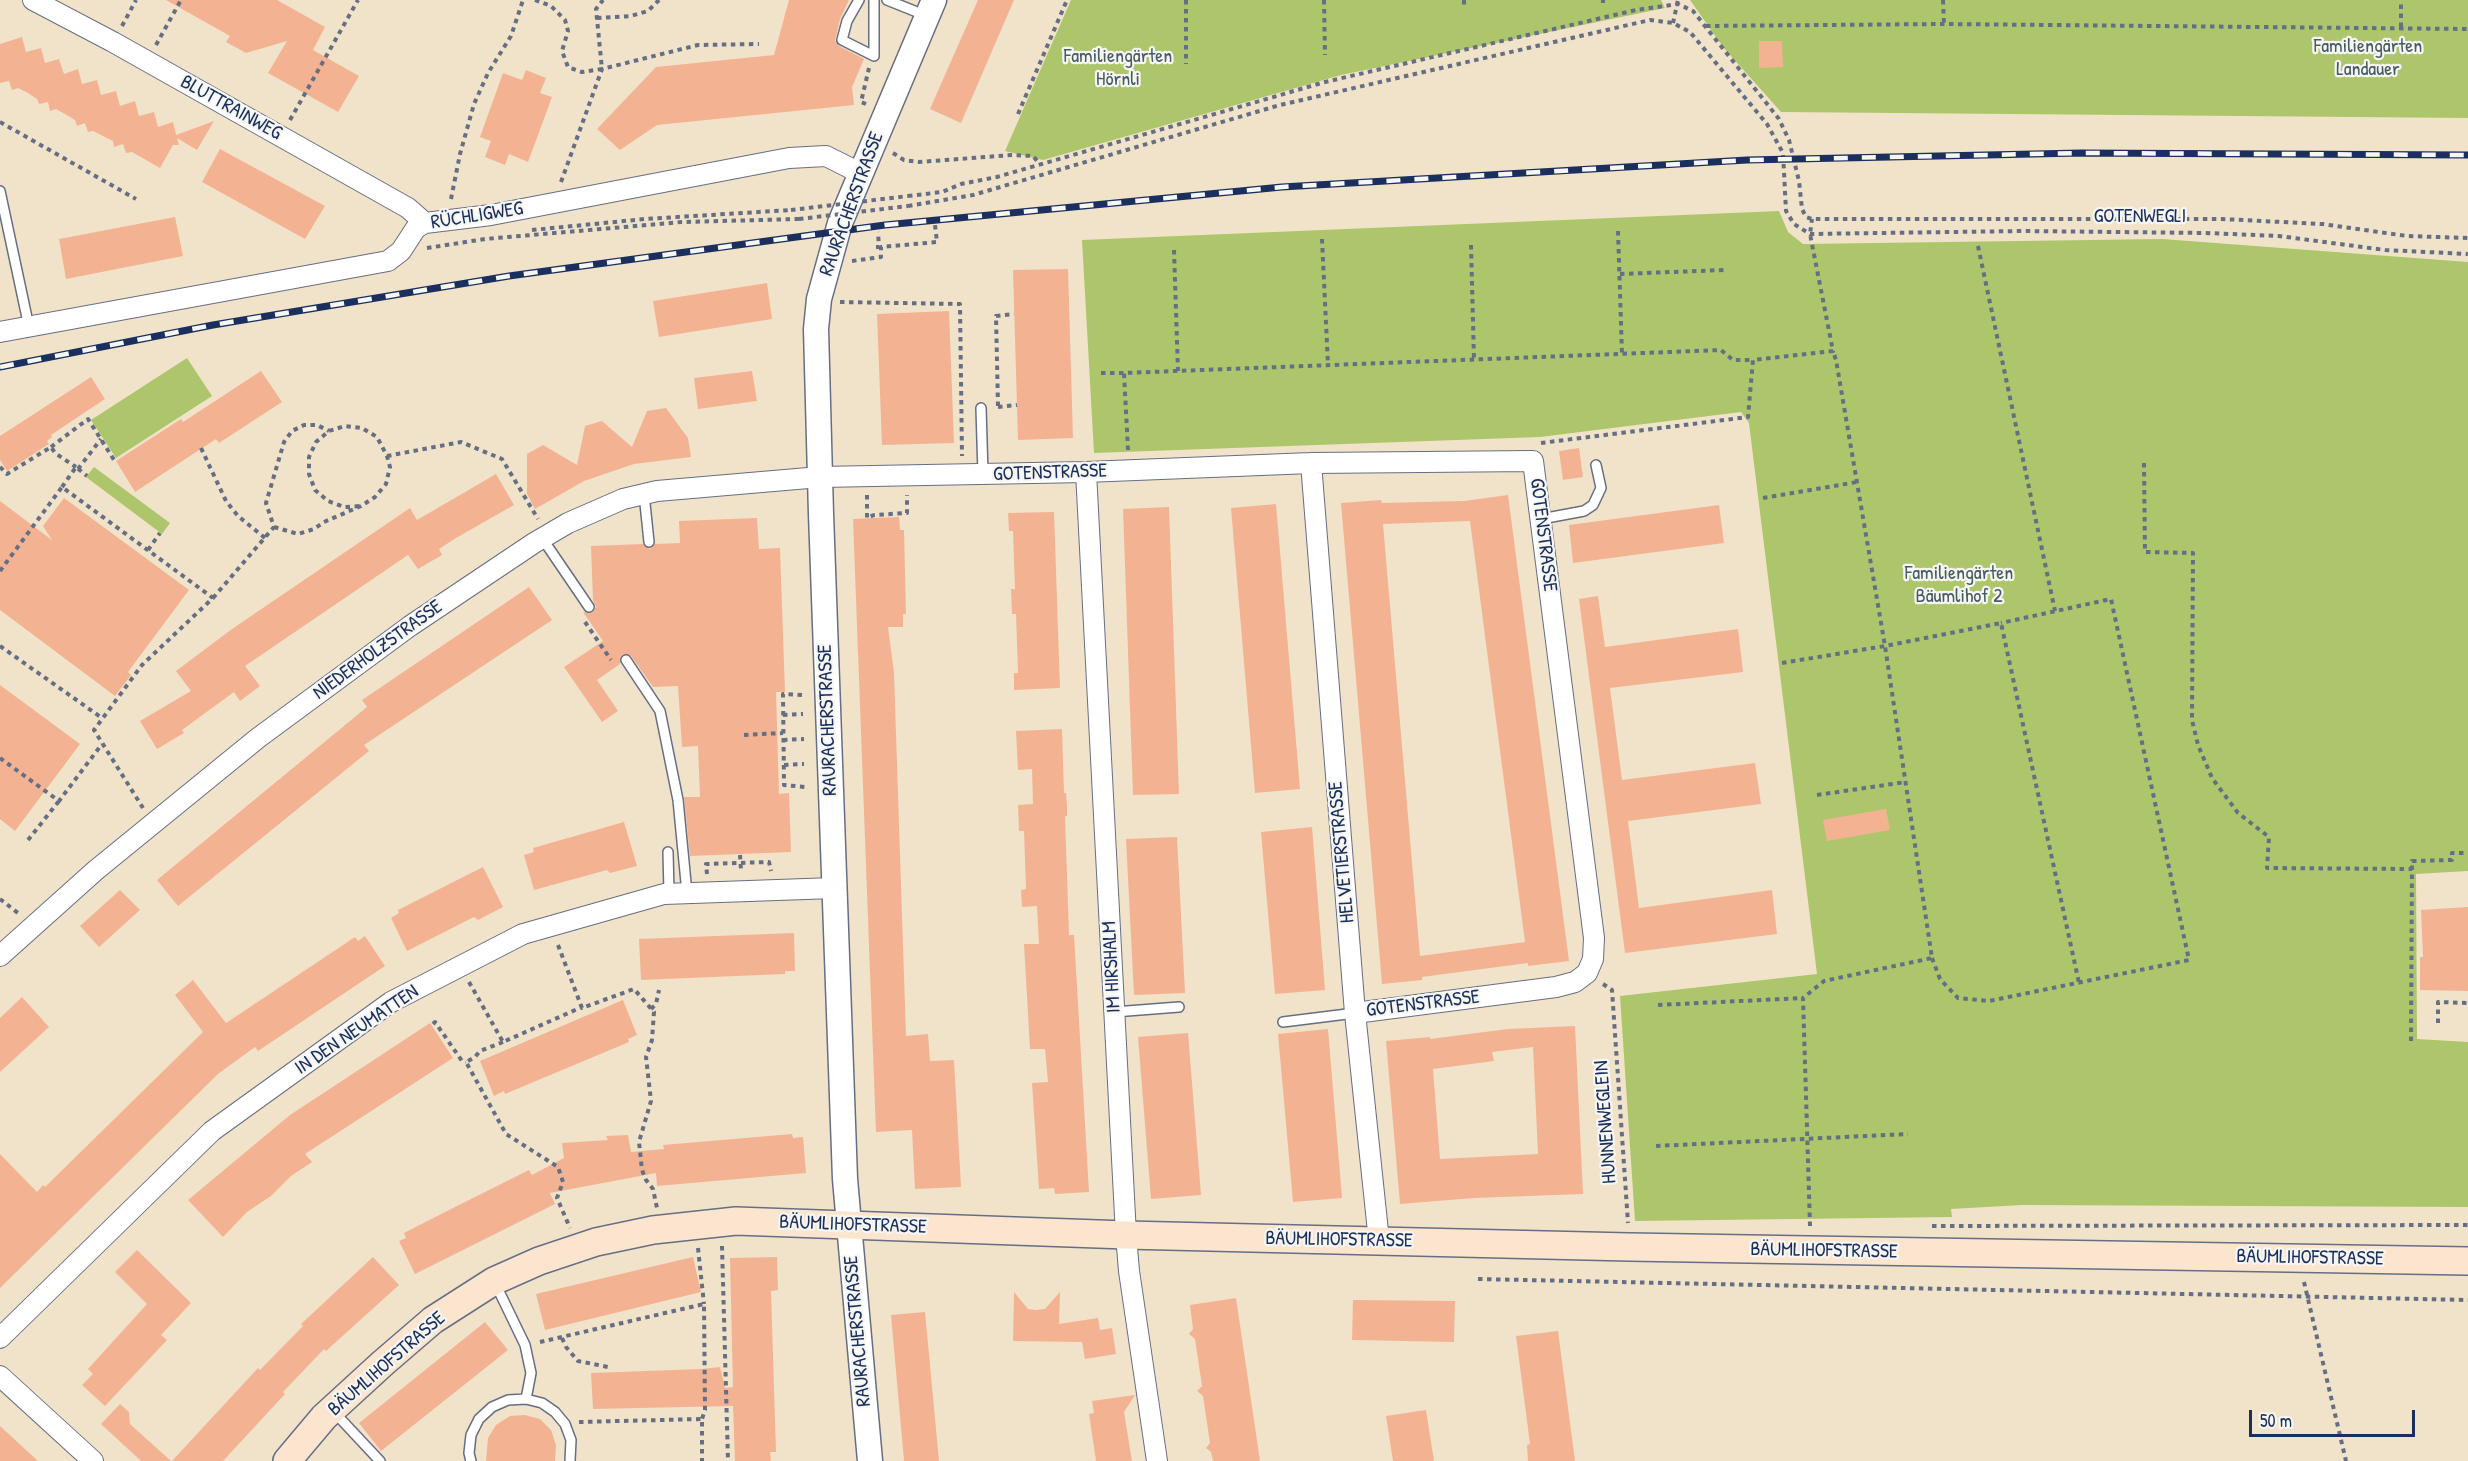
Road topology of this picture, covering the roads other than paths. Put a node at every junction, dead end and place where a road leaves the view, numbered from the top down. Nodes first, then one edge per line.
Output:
1 (33, 0) edge
2 (859, 0) edge
3 (874, 0) edge
4 (887, 0) edge
5 (931, 8) edge
6 (860, 174) junction
7 (0, 191) edge
8 (425, 223) junction
9 (29, 327) junction
10 (0, 332) edge
11 (981, 408) dead end
12 (1311, 463) junction
13 (1596, 465) dead end
14 (1086, 472) junction
15 (983, 474) junction
16 (820, 477) junction
17 (644, 494) junction
18 (1541, 519) junction
19 (545, 537) junction
20 (649, 542) dead end
21 (589, 607) dead end
22 (626, 660) dead end
23 (668, 852) dead end
24 (834, 888) junction
25 (678, 893) junction
26 (0, 957) edge
27 (1179, 1007) dead end
28 (1114, 1012) junction
29 (1355, 1013) junction
30 (1283, 1022) dead end
31 (848, 1224) junction
32 (1126, 1235) junction
33 (1379, 1241) junction
34 (2468, 1261) edge
35 (494, 1281) junction
36 (0, 1338) edge
37 (0, 1376) edge
38 (526, 1399) junction
39 (332, 1410) junction
40 (93, 1461) edge
41 (287, 1461) edge
42 (380, 1461) edge
43 (471, 1461) edge
44 (570, 1461) edge
45 (870, 1461) edge
46 (1157, 1461) edge

1 - 8 street, BLUTTRAINWEG
2 - 3 lane
4 - 5 lane
5 - 6 street, RAURACHERSTRASSE
6 - 8 street, RÜCHLIGWEG
6 - 16 street, RAURACHERSTRASSE
7 - 9 lane
8 - 9 street, RÜCHLIGWEG
9 - 10 street, RÜCHLIGWEG
11 - 15 lane
12 - 14 street, GOTENSTRASSE
12 - 18 street, GOTENSTRASSE
12 - 29 street, HELVETIERSTRASSE
13 - 18 lane
14 - 15 street, GOTENSTRASSE
14 - 28 street, IM HIRSHALM
15 - 16 street, GOTENSTRASSE
16 - 17 street, NIEDERHOLZSTRASSE
16 - 24 street, RAURACHERSTRASSE
17 - 19 street, NIEDERHOLZSTRASSE
17 - 20 lane
18 - 29 street, GOTENSTRASSE
19 - 21 lane
19 - 26 street, NIEDERHOLZSTRASSE
22 - 25 lane
23 - 25 lane
24 - 25 street, IN DEN NEUMATTEN
24 - 31 street, RAURACHERSTRASSE
25 - 36 street, IN DEN NEUMATTEN
27 - 28 lane
28 - 32 street, IM HIRSHALM
29 - 30 lane
29 - 33 street, HELVETIERSTRASSE
31 - 32 main road, BÄUMLIHOFSTRASSE
31 - 35 main road, BÄUMLIHOFSTRASSE
31 - 45 street, RAURACHERSTRASSE
32 - 33 main road, BÄUMLIHOFSTRASSE
32 - 46 street, IM HIRSHALM
33 - 34 main road, BÄUMLIHOFSTRASSE
35 - 38 lane
35 - 39 main road, BÄUMLIHOFSTRASSE
37 - 40 street
38 - 43 lane
38 - 44 lane
39 - 41 main road, BÄUMLIHOFSTRASSE
39 - 42 lane

